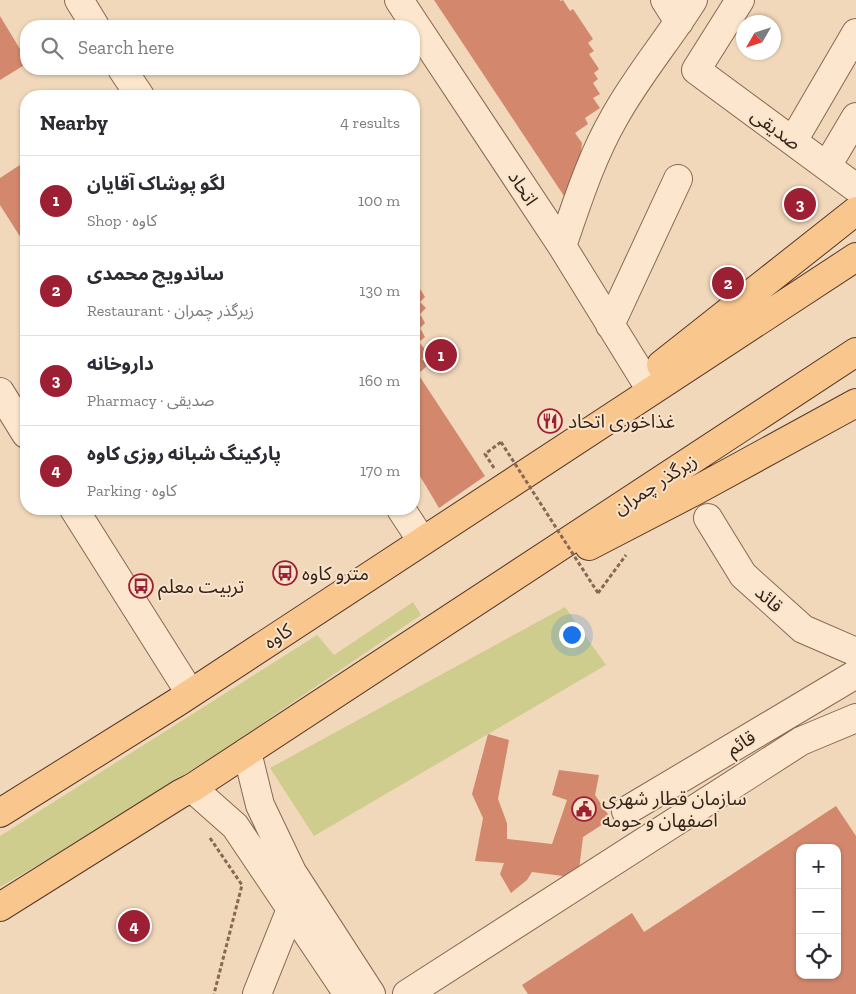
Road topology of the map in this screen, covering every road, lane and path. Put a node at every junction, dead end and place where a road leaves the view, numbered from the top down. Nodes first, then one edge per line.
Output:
1 (79, 0) edge
2 (399, 0) edge
3 (740, 0) edge
4 (679, 7) edge
5 (91, 20) edge
6 (412, 20) edge
7 (420, 32) edge
8 (856, 33) edge
9 (126, 75) edge
10 (136, 90) edge
11 (856, 117) edge
12 (793, 141) junction
13 (827, 166) junction
14 (678, 180) dead end
15 (856, 188) edge
16 (856, 211) edge
17 (562, 246) junction
18 (856, 257) edge
19 (610, 325) junction
20 (856, 352) edge
21 (644, 379) junction
22 (0, 392) edge
23 (856, 403) edge
24 (20, 424) edge
25 (485, 454) dead end
26 (553, 455) junction
27 (78, 515) edge
28 (405, 515) edge
29 (708, 518) dead end
30 (422, 542) junction
31 (630, 549) dead end
32 (455, 616) junction
33 (856, 652) edge
34 (856, 674) edge
35 (190, 694) junction
36 (856, 718) edge
37 (248, 752) junction
38 (192, 788) junction
39 (626, 811) dead end
40 (0, 813) edge
41 (206, 832) dead end
42 (0, 907) edge
43 (291, 909) junction
44 (214, 994) edge
45 (257, 994) edge
46 (348, 994) edge
47 (371, 994) edge
48 (407, 994) edge

1 - 5 street
2 - 6 street, اتحاد
3 - 12 street, صدیقی
4 - 17 street
7 - 17 street, اتحاد
8 - 12 street
9 - 10 street
11 - 13 street
12 - 13 street, صدیقی
13 - 15 street, صدیقی
14 - 19 street
16 - 21 main road
17 - 19 street, اتحاد
18 - 26 main road
19 - 21 street, اتحاد
20 - 32 main road, زیرگذر چمران
21 - 26 main road
22 - 24 street
23 - 32 main road
25 - 31 path, bridge
26 - 30 main road, کاوه
27 - 35 street
28 - 30 street
29 - 33 street, قائد
30 - 35 main road, کاوه
32 - 37 main road
34 - 39 street, قائم
35 - 40 main road, کاوه
36 - 48 street
37 - 38 main road
37 - 47 street
38 - 42 main road
38 - 43 street
41 - 44 path
43 - 45 street
43 - 46 street

